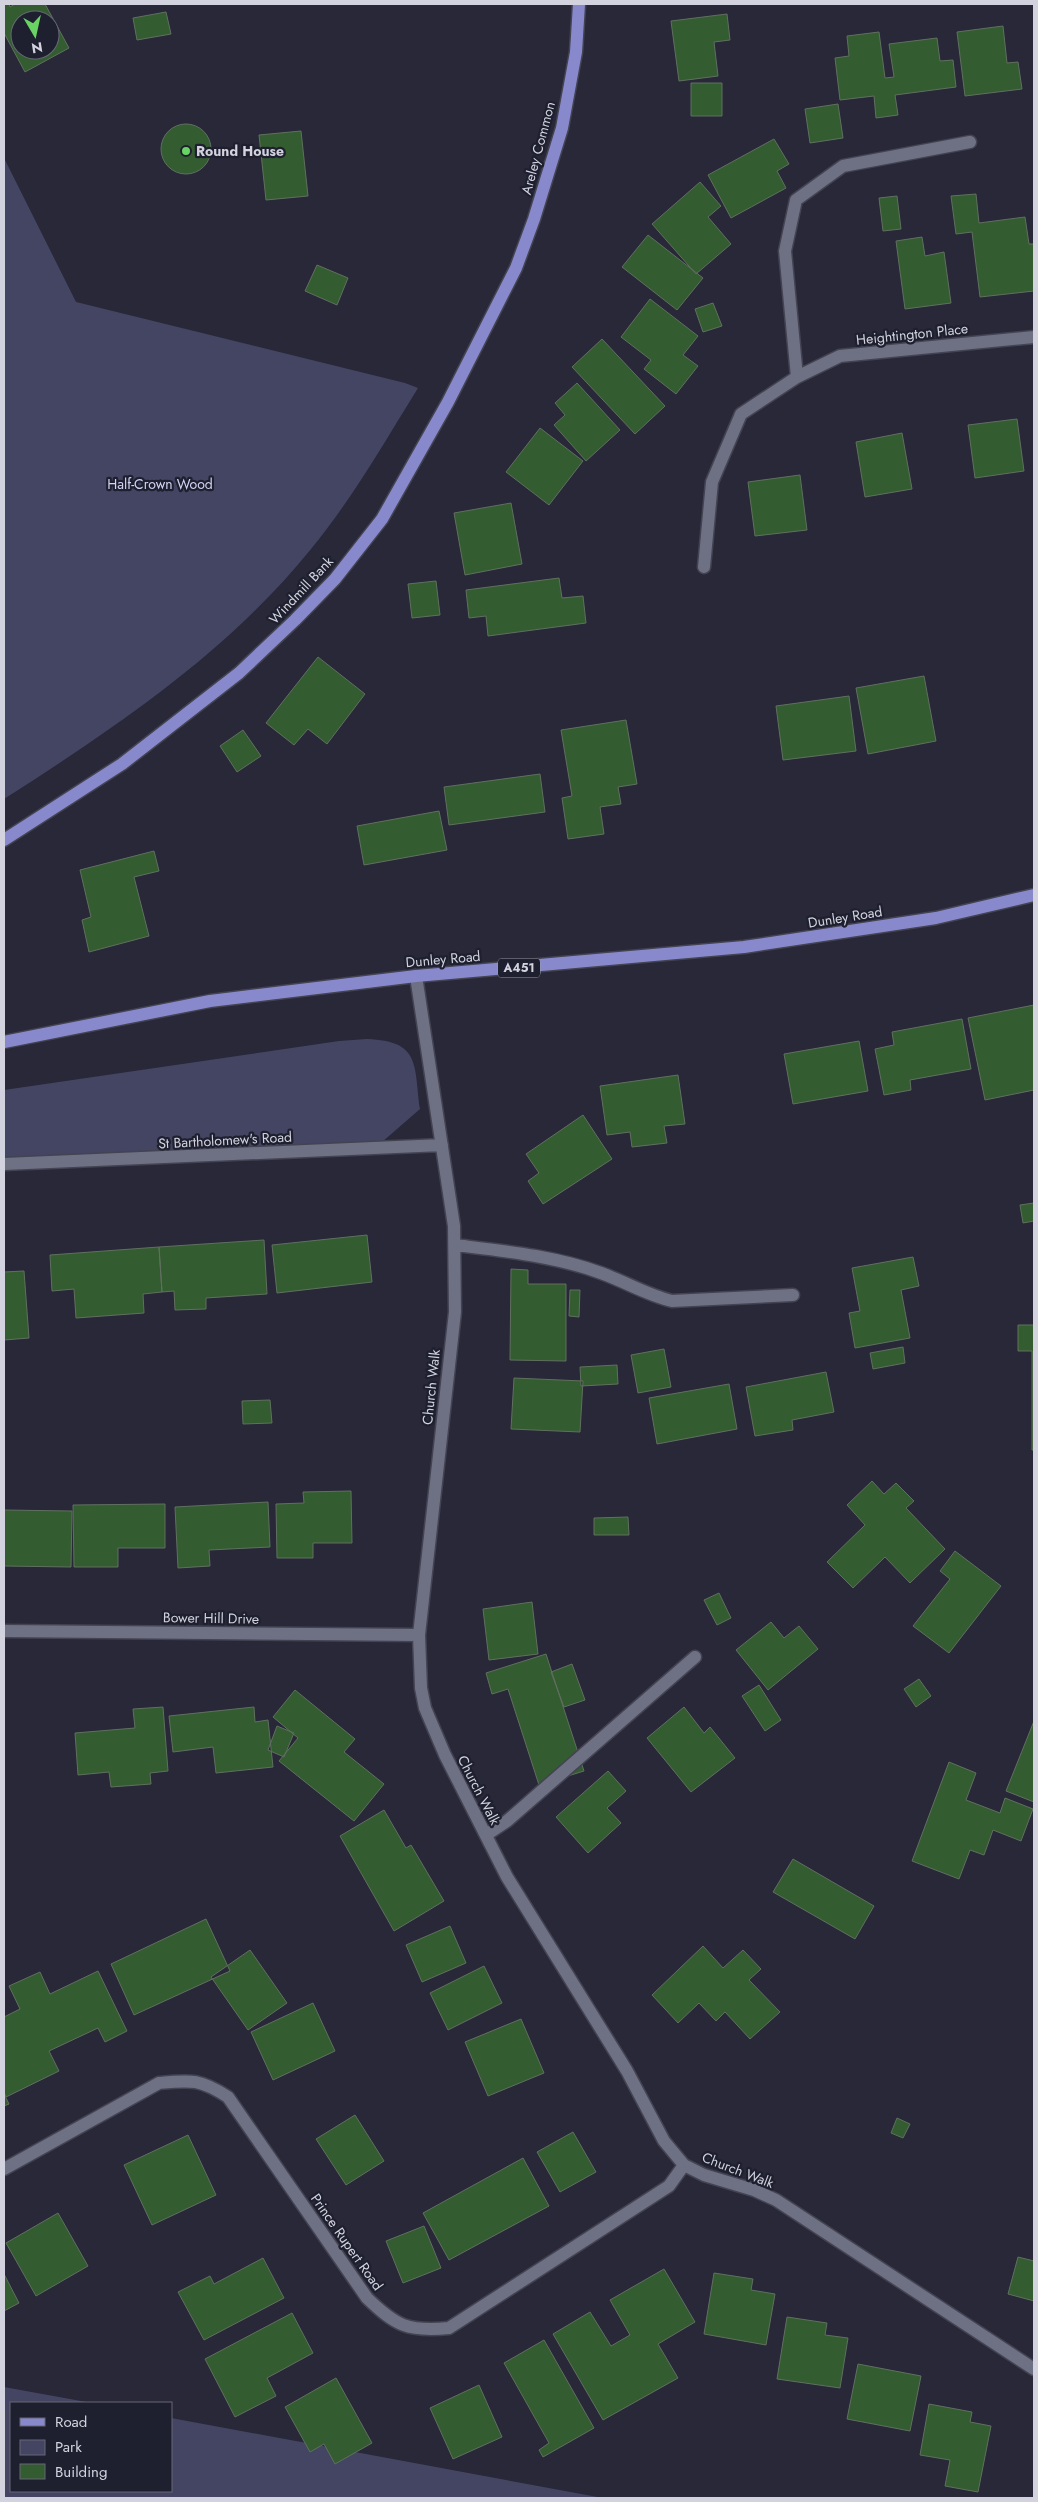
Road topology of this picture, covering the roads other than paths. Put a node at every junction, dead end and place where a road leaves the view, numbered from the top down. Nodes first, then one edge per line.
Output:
1 (579, 4) edge
2 (970, 142) dead end
3 (516, 268) joint
4 (1034, 337) edge
5 (796, 377) junction
6 (704, 567) dead end
7 (4, 840) edge
8 (1034, 895) edge
9 (416, 976) junction
10 (4, 1042) edge
11 (442, 1145) junction
12 (7, 1164) edge
13 (455, 1245) junction
14 (793, 1295) dead end
15 (4, 1631) edge
16 (418, 1635) junction
17 (695, 1657) dead end
18 (486, 1835) junction
19 (684, 2165) junction
20 (4, 2169) edge
21 (1034, 2369) edge

1 - 3 main road, Areley Common
2 - 5 street
3 - 7 main road, Windmill Bank
4 - 5 street, Heightington Place
5 - 6 street, Heightington Place
8 - 9 main road, Dunley Road / A451
9 - 10 main road, Dunley Road / A451
9 - 11 street, Church Walk
11 - 12 street, St Bartholomew's Road
11 - 13 street, Church Walk
13 - 14 street
13 - 16 street, Church Walk
15 - 16 street, Bower Hill Drive
16 - 18 street, Church Walk
17 - 18 street
18 - 19 street, Church Walk
19 - 20 street, Prince Rupert Road
19 - 21 street, Church Walk

